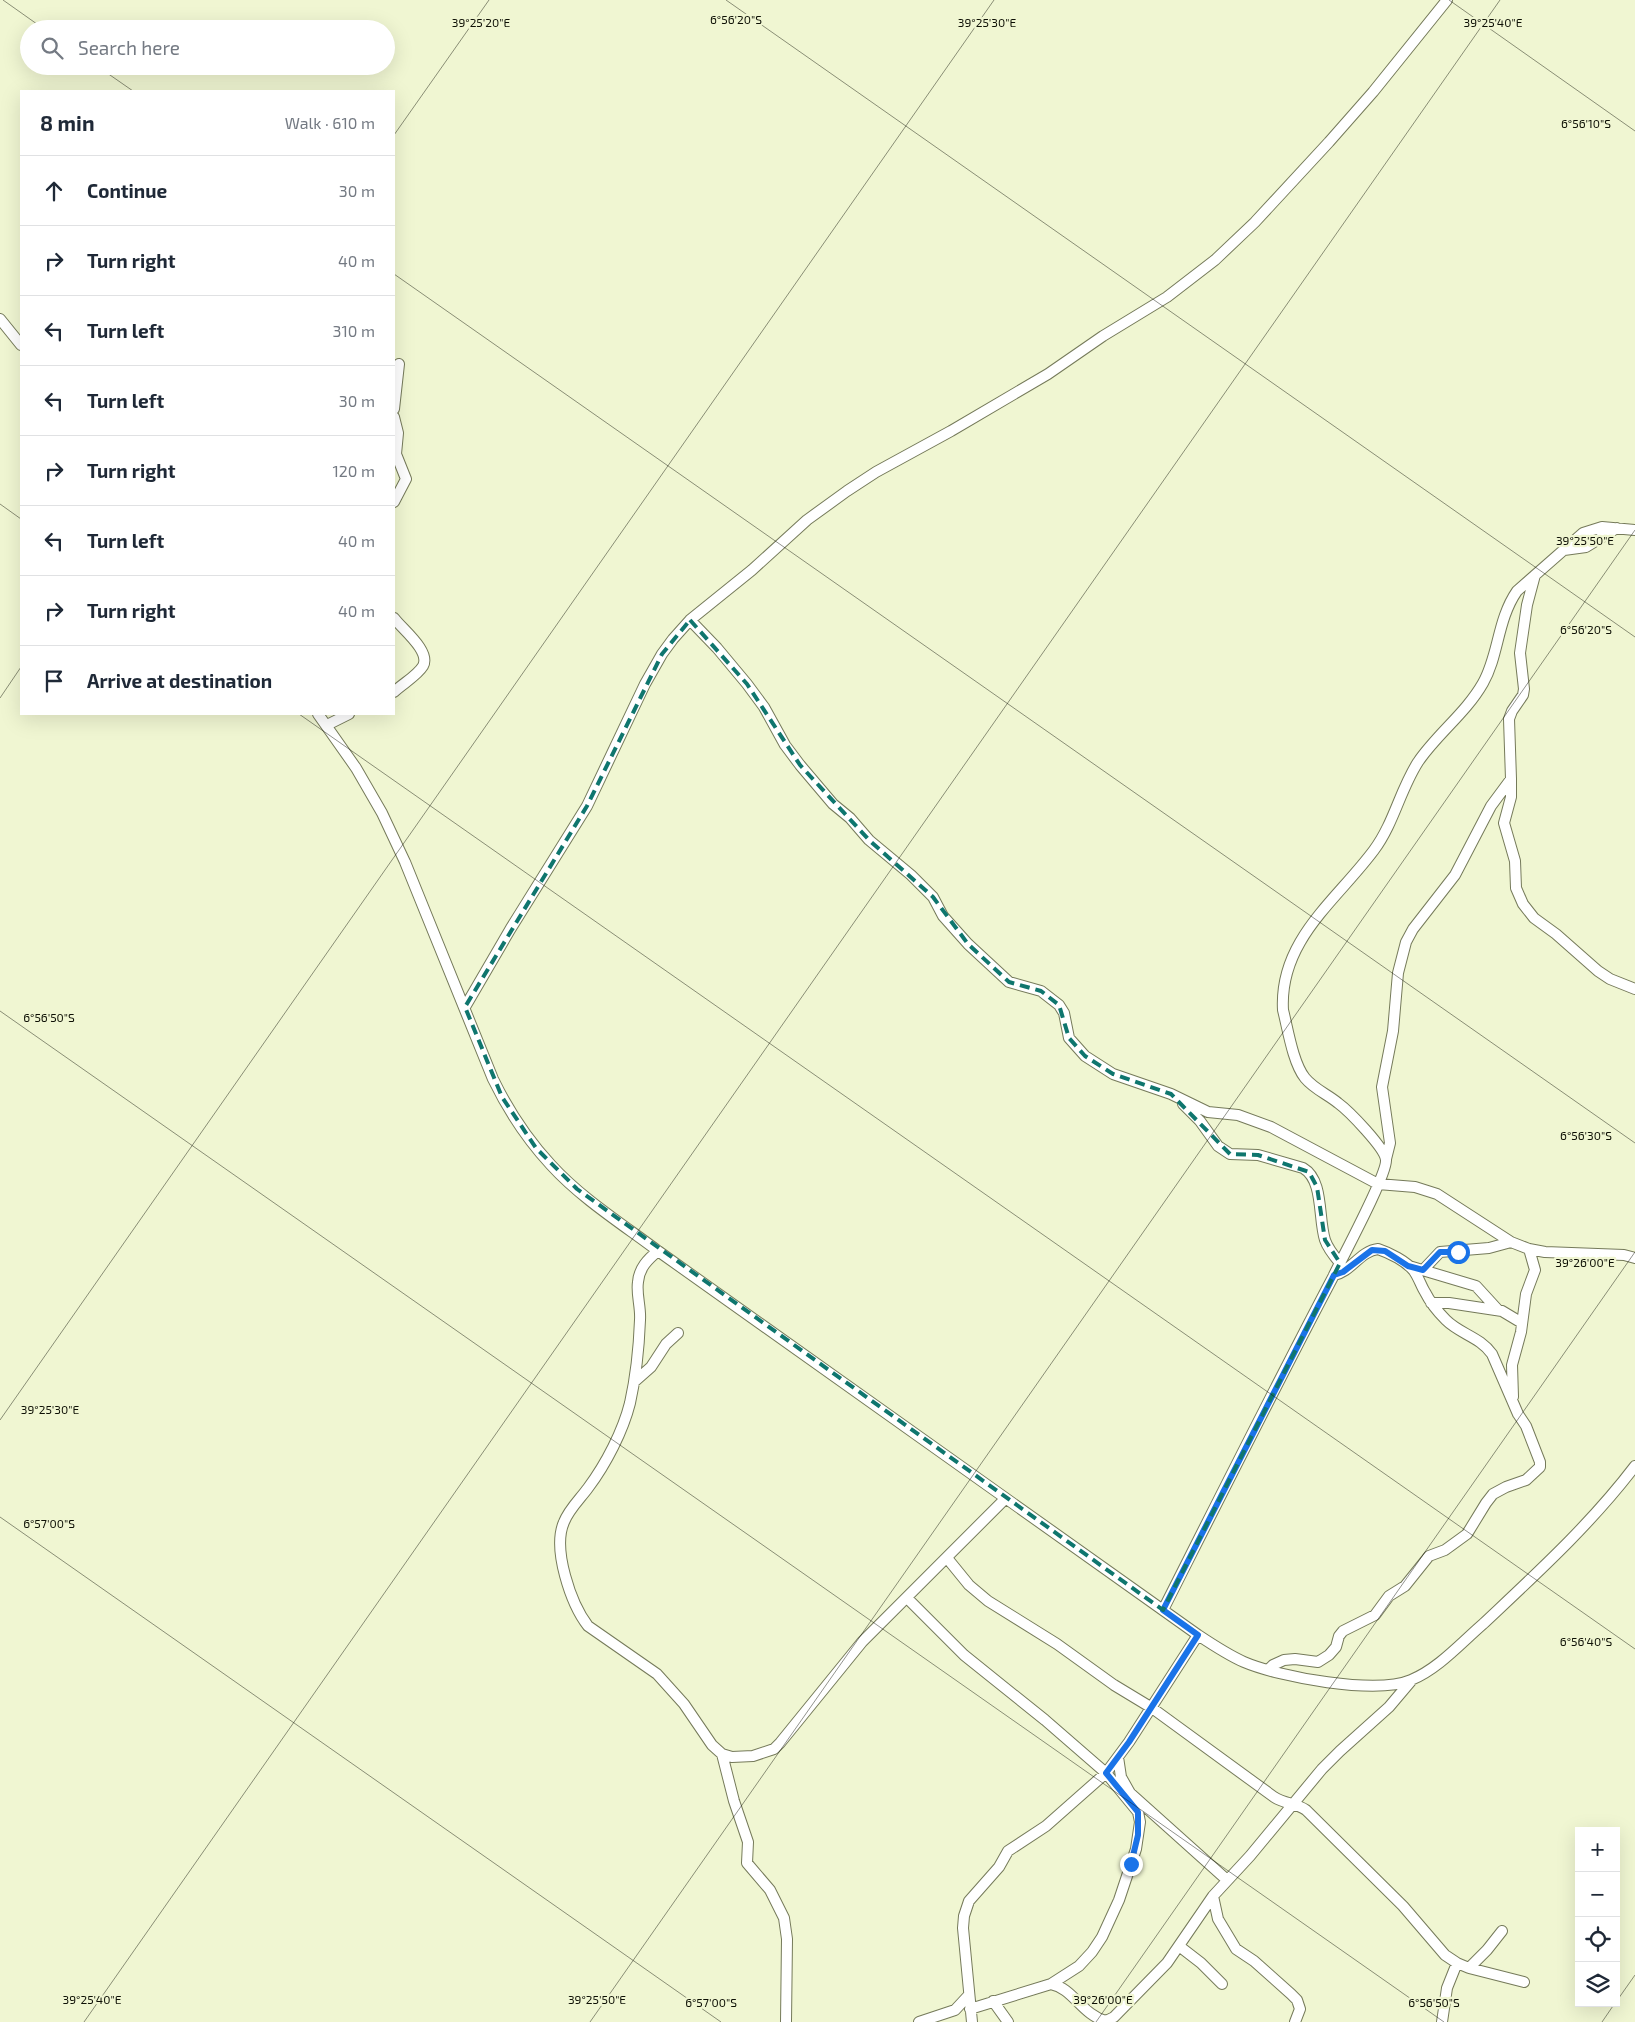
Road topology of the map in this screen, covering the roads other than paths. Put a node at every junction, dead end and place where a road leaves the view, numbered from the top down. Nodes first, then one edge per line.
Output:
1 (1447, 0) edge
2 (0, 319) edge
3 (20, 344) edge
4 (399, 364) dead end
5 (395, 399) edge
6 (395, 421) edge
7 (395, 500) edge
8 (1635, 530) edge
9 (1535, 574) junction
10 (395, 619) edge
11 (690, 620) junction
12 (395, 691) edge
13 (319, 715) edge
14 (347, 715) edge
15 (327, 725) junction
16 (1511, 779) junction
17 (1635, 989) edge
18 (465, 1007) junction
19 (1171, 1094) junction
20 (1386, 1159) junction
21 (1378, 1184) junction
22 (1511, 1242) junction
23 (1529, 1249) junction
24 (658, 1251) junction
25 (1635, 1258) edge
26 (1340, 1263) junction
27 (1408, 1266) junction
28 (1423, 1270) junction
29 (1334, 1275) junction
30 (1431, 1302) junction
31 (1498, 1310) junction
32 (1522, 1323) junction
33 (678, 1333) dead end
34 (634, 1382) junction
35 (1513, 1400) junction
36 (1635, 1466) edge
37 (1005, 1499) junction
38 (947, 1558) junction
39 (907, 1598) junction
40 (1163, 1610) junction
41 (1198, 1635) junction
42 (1268, 1670) junction
43 (1410, 1681) junction
44 (1152, 1708) junction
45 (722, 1754) junction
46 (1118, 1757) junction
47 (1106, 1773) junction
48 (1293, 1803) junction
49 (1227, 1880) junction
50 (1213, 1896) junction
51 (1502, 1932) dead end
52 (1179, 1946) junction
53 (1457, 1963) junction
54 (1468, 1968) junction
55 (1524, 1982) dead end
56 (1051, 1984) junction
57 (1222, 1984) dead end
58 (968, 1996) junction
59 (993, 2001) junction
60 (970, 2009) junction
61 (786, 2022) edge
62 (919, 2022) edge
63 (972, 2022) edge
64 (1008, 2022) edge
65 (1106, 2022) edge
66 (1295, 2022) edge
67 (1442, 2022) edge

1 - 11 street
2 - 3 street
4 - 5 street
6 - 7 street
8 - 9 street
9 - 16 street
9 - 20 street
10 - 12 street
11 - 18 street
11 - 19 street
13 - 15 street
14 - 15 street
15 - 18 street
16 - 17 street
16 - 20 street
18 - 24 street
19 - 21 street
19 - 26 street
20 - 21 street
21 - 22 street
21 - 26 street
22 - 23 street
22 - 28 street
23 - 25 street
23 - 32 street
24 - 34 street
24 - 37 street
26 - 29 street
27 - 28 street
27 - 29 street
27 - 30 street
28 - 31 street
29 - 40 street
30 - 31 street
30 - 35 street
31 - 32 street
32 - 35 street
33 - 34 street
34 - 45 street
35 - 42 street
36 - 43 street
37 - 38 street
37 - 40 street
38 - 39 street
38 - 44 street
39 - 45 street
39 - 47 street
40 - 41 street
41 - 42 street
41 - 44 street
42 - 43 street
43 - 48 street
44 - 46 street
44 - 48 street
45 - 61 street
46 - 47 street
46 - 49 street
47 - 56 street
47 - 58 street
48 - 49 street
48 - 53 street
49 - 50 street
50 - 52 street
50 - 66 street
51 - 54 street
52 - 57 street
52 - 65 street
53 - 54 street
53 - 67 street
54 - 55 street
56 - 59 street
56 - 65 street
58 - 60 street
58 - 62 street
59 - 60 street
59 - 64 street
60 - 63 street

